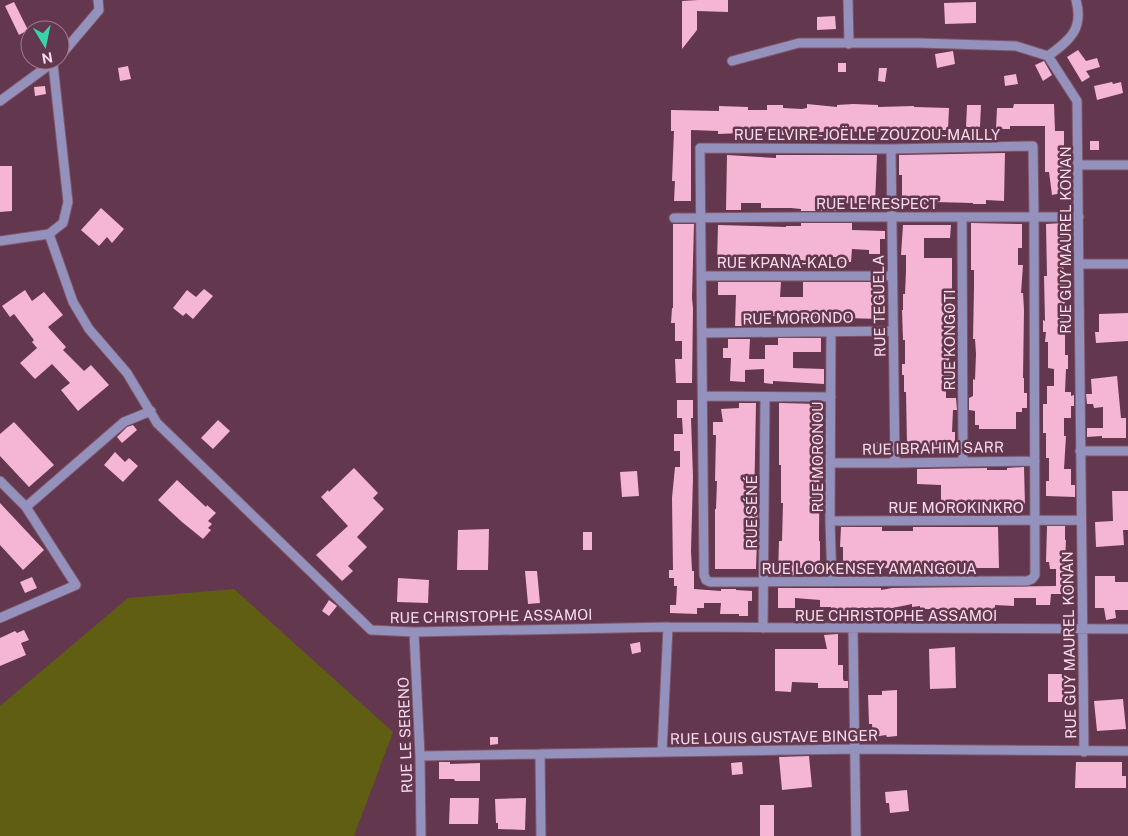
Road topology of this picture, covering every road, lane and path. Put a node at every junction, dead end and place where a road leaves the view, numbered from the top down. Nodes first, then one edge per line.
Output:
1 (98, 0) edge
2 (848, 0) edge
3 (1076, 0) edge
4 (70, 44) edge
5 (848, 44) junction
6 (1048, 56) junction
7 (732, 61) dead end
8 (44, 70) edge
9 (56, 70) edge
10 (0, 101) edge
11 (891, 148) junction
12 (1078, 165) junction
13 (1128, 165) edge
14 (892, 217) junction
15 (674, 218) dead end
16 (701, 218) junction
17 (962, 218) junction
18 (1034, 218) junction
19 (1079, 218) junction
20 (49, 234) junction
21 (0, 241) edge
22 (1080, 264) junction
23 (1128, 264) edge
24 (702, 276) junction
25 (892, 276) junction
26 (893, 331) junction
27 (831, 332) junction
28 (703, 333) junction
29 (703, 396) junction
30 (765, 397) junction
31 (831, 397) junction
32 (151, 411) junction
33 (1080, 450) junction
34 (1128, 451) edge
35 (1035, 461) junction
36 (963, 462) junction
37 (831, 463) junction
38 (895, 463) junction
39 (0, 481) edge
40 (26, 507) junction
41 (1035, 520) junction
42 (1081, 520) junction
43 (830, 521) junction
44 (764, 582) junction
45 (832, 582) junction
46 (0, 618) edge
47 (668, 627) junction
48 (763, 628) junction
49 (853, 628) junction
50 (1083, 629) junction
51 (1128, 629) edge
52 (414, 632) junction
53 (855, 749) junction
54 (1128, 751) edge
55 (662, 752) junction
56 (1084, 752) junction
57 (540, 754) junction
58 (420, 756) junction
59 (421, 836) edge
60 (541, 836) edge
61 (856, 836) edge

1 - 4 street
2 - 5 street
3 - 6 street
5 - 6 street
5 - 7 street
6 - 12 street, RUE GUY MAUREL KONAN
8 - 10 street
9 - 20 street
11 - 14 street, RUE TEGUELA
11 - 16 street, RUE ELVIRE-JOËLLE ZOUZOU-MAILLY
11 - 18 street, RUE ELVIRE-JOËLLE ZOUZOU-MAILLY
12 - 13 street
12 - 19 street, RUE GUY MAUREL KONAN
14 - 16 street, RUE LE RESPECT
14 - 17 street, RUE LE RESPECT
14 - 25 street, RUE TEGUELA
15 - 16 street, RUE LE RESPECT
16 - 24 street, RUE LOOKENSEY AMANGOUA
17 - 18 street, RUE LE RESPECT
17 - 36 street, RUE KONGOTI
18 - 19 street, RUE LE RESPECT
18 - 35 street, RUE LOOKENSEY AMANGOUA
19 - 22 street, RUE GUY MAUREL KONAN
20 - 21 street
20 - 32 street, RUE CHRISTOPHE ASSAMOI
22 - 23 street
22 - 33 street, RUE GUY MAUREL KONAN
24 - 25 street, RUE KPANA-KALO
24 - 28 street, RUE LOOKENSEY AMANGOUA
25 - 26 street, RUE TEGUELA
26 - 27 street, RUE MORONDO
26 - 38 street, RUE TEGUELA
27 - 28 street, RUE MORONDO
27 - 31 street, RUE MORONOU
28 - 29 street, RUE LOOKENSEY AMANGOUA
29 - 30 street
29 - 44 street, RUE LOOKENSEY AMANGOUA
30 - 31 street
30 - 44 street, RUE SÉNÉ
31 - 37 street, RUE MORONOU
32 - 40 street
32 - 52 street, RUE CHRISTOPHE ASSAMOI
33 - 34 street
33 - 42 street, RUE GUY MAUREL KONAN
35 - 36 street, RUE IBRAHIM SARR
35 - 41 street, RUE LOOKENSEY AMANGOUA
36 - 38 street, RUE IBRAHIM SARR
37 - 38 street, RUE IBRAHIM SARR
37 - 43 street, RUE MORONOU
39 - 40 street
40 - 46 street
41 - 42 street, RUE MOROKINKRO
41 - 43 street, RUE MOROKINKRO
41 - 45 street, RUE LOOKENSEY AMANGOUA
42 - 50 street, RUE GUY MAUREL KONAN
43 - 45 street, RUE MORONOU
44 - 45 street, RUE LOOKENSEY AMANGOUA
44 - 48 street, RUE SÉNÉ
47 - 48 street, RUE CHRISTOPHE ASSAMOI
47 - 52 street, RUE CHRISTOPHE ASSAMOI
47 - 55 street
48 - 49 street, RUE CHRISTOPHE ASSAMOI
49 - 50 street, RUE CHRISTOPHE ASSAMOI
49 - 53 street
50 - 51 street, RUE CHRISTOPHE ASSAMOI
50 - 56 street, RUE GUY MAUREL KONAN
52 - 58 street, RUE LE SERENO
53 - 55 street, RUE LOUIS GUSTAVE BINGER
53 - 56 street, RUE LOUIS GUSTAVE BINGER
53 - 61 street
54 - 56 street, RUE LOUIS GUSTAVE BINGER
55 - 57 street, RUE LOUIS GUSTAVE BINGER
57 - 58 street, RUE LOUIS GUSTAVE BINGER
57 - 60 street
58 - 59 street, RUE LE SERENO

